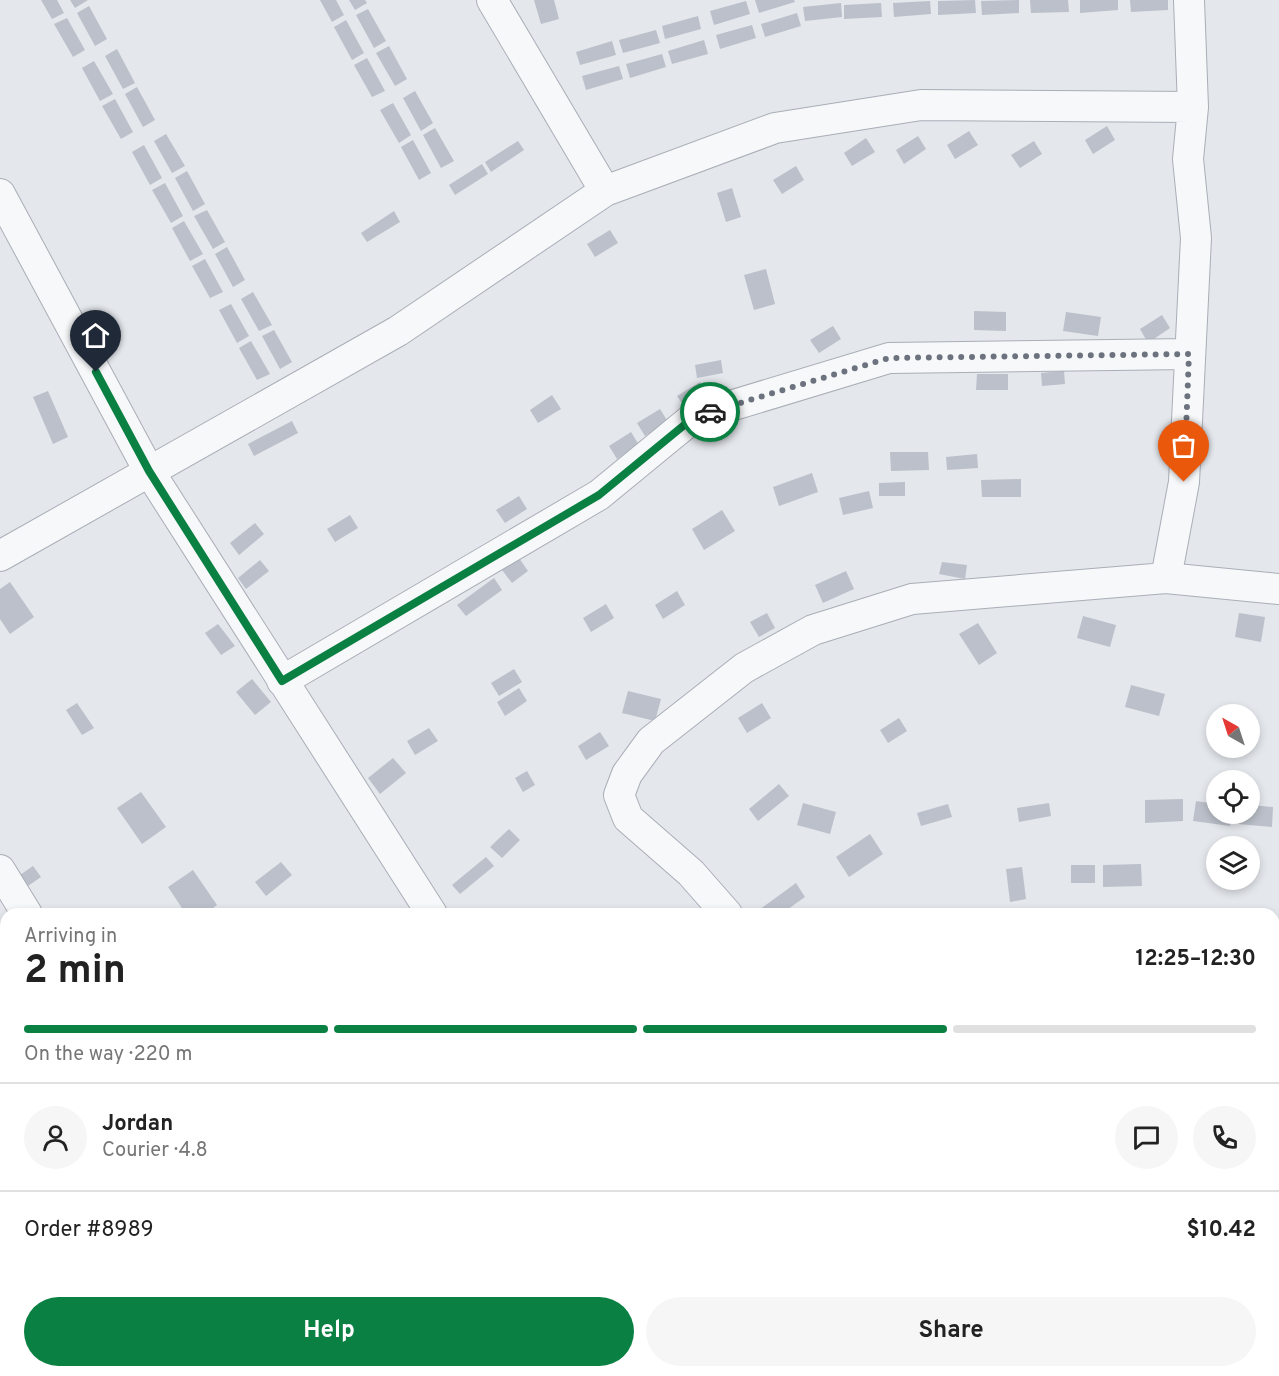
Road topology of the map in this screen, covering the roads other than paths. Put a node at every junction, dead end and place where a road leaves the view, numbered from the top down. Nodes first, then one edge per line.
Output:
1 (492, 0) edge
2 (1189, 0) edge
3 (1193, 107) junction
4 (605, 191) junction
5 (0, 194) edge
6 (1189, 354) junction
7 (149, 471) junction
8 (0, 556) edge
9 (1166, 579) junction
10 (1279, 589) edge
11 (282, 681) junction
12 (0, 870) edge
13 (23, 908) edge
14 (428, 908) edge
15 (722, 908) edge

1 - 4 street
2 - 3 street
3 - 4 street
3 - 6 street
4 - 7 street
5 - 7 street
6 - 9 street
6 - 11 street
7 - 8 street
7 - 11 street
9 - 10 street
9 - 15 street
11 - 14 street
12 - 13 street

